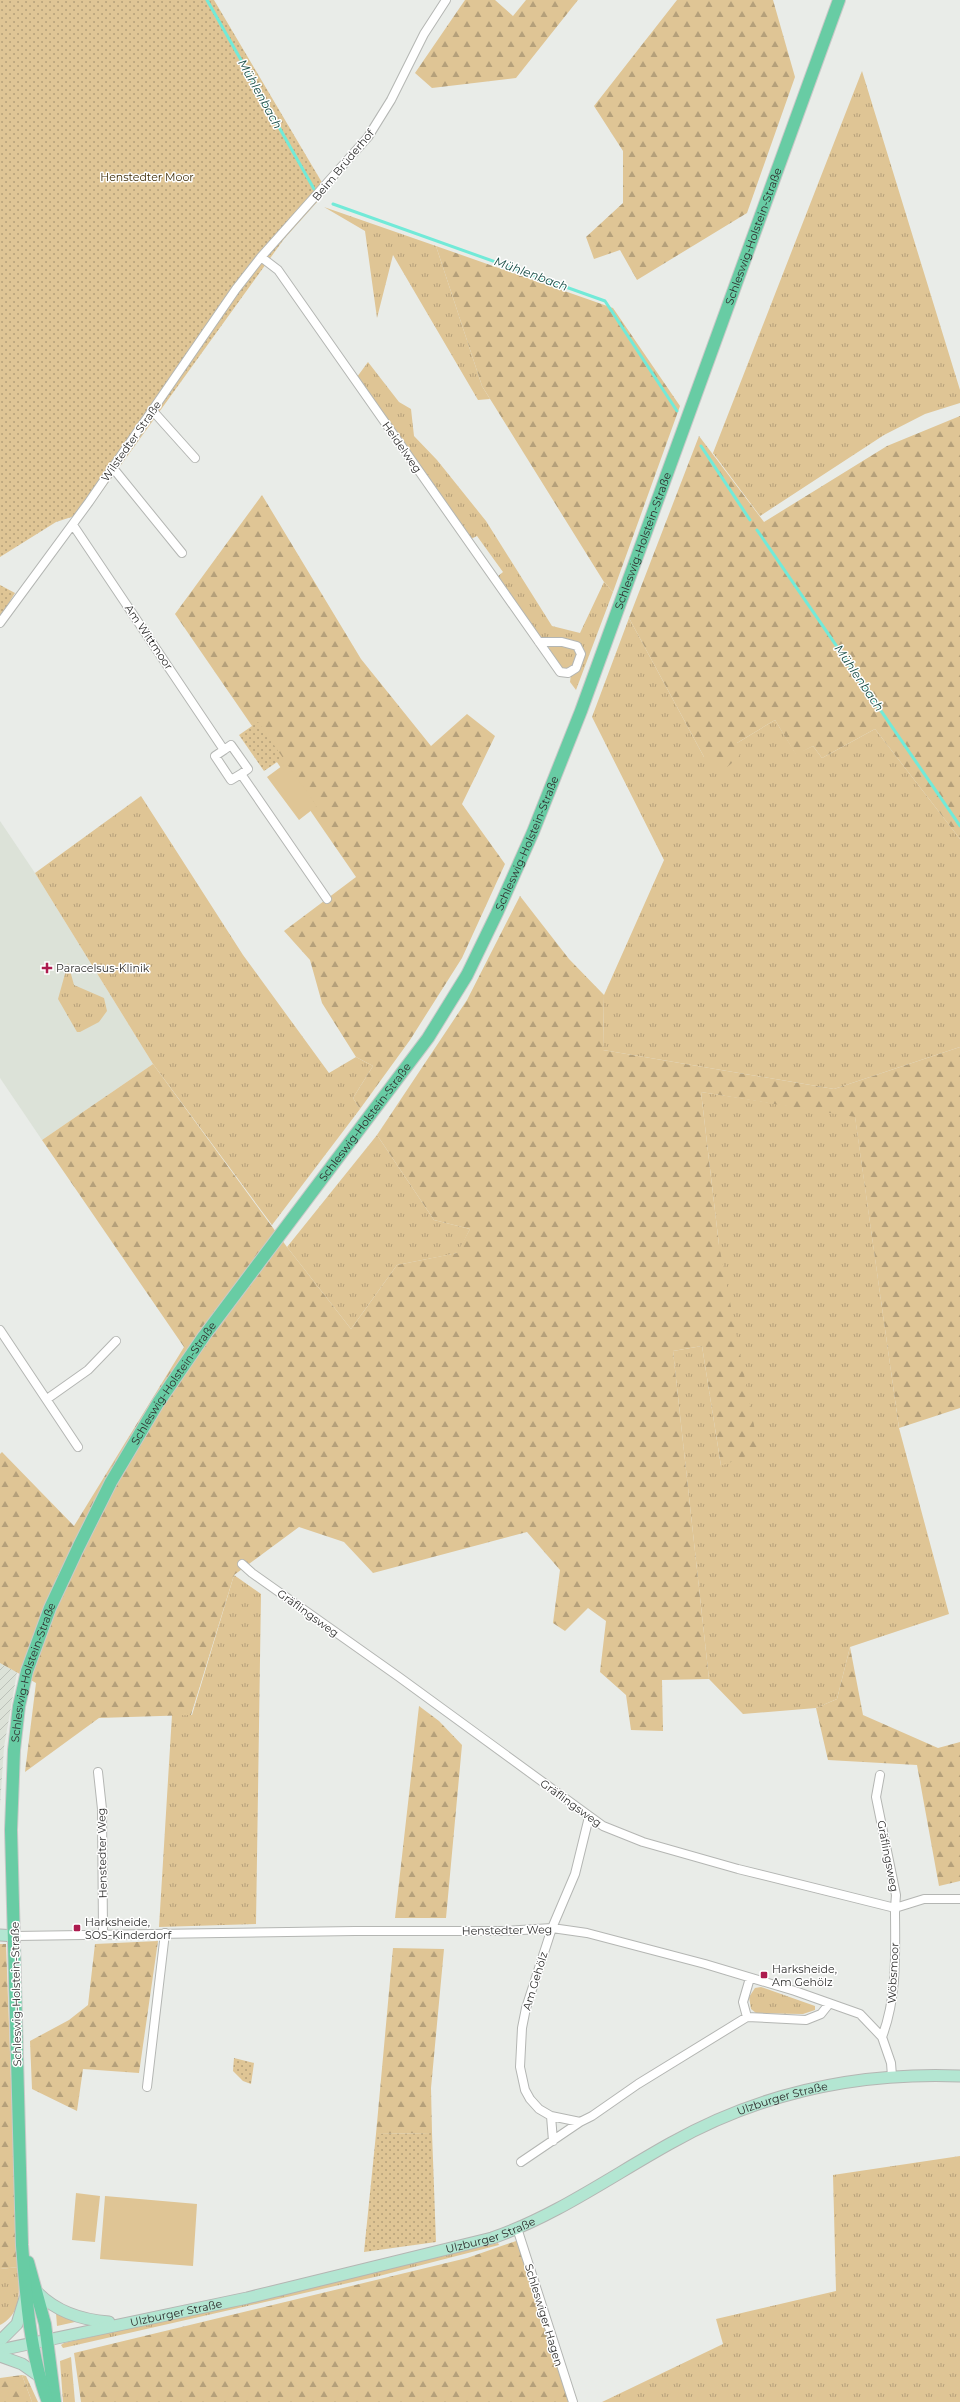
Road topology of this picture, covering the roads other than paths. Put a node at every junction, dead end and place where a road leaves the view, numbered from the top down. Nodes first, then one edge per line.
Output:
1 (446, 0) edge
2 (839, 0) edge
3 (261, 257) junction
4 (152, 410) junction
5 (195, 458) dead end
6 (113, 468) junction
7 (72, 525) junction
8 (182, 553) dead end
9 (0, 623) edge
10 (539, 642) junction
11 (224, 750) junction
12 (241, 774) junction
13 (327, 899) dead end
14 (0, 1330) edge
15 (116, 1341) dead end
16 (47, 1399) junction
17 (78, 1447) dead end
18 (242, 1564) dead end
19 (98, 1772) dead end
20 (880, 1775) dead end
21 (589, 1816) junction
22 (960, 1899) edge
23 (895, 1908) junction
24 (552, 1928) junction
25 (103, 1933) junction
26 (165, 1934) junction
27 (0, 1936) edge
28 (15, 1936) junction
29 (750, 1978) junction
30 (829, 2004) junction
31 (747, 2017) junction
32 (882, 2036) junction
33 (892, 2076) junction
34 (960, 2076) edge
35 (147, 2087) dead end
36 (550, 2116) junction
37 (580, 2122) junction
38 (553, 2141) junction
39 (521, 2162) dead end
40 (517, 2228) junction
41 (32, 2294) junction
42 (125, 2322) junction
43 (47, 2339) junction
44 (0, 2341) edge
45 (34, 2343) junction
46 (0, 2350) edge
47 (0, 2356) edge
48 (39, 2376) junction
49 (48, 2402) edge
50 (55, 2402) edge
51 (573, 2402) edge

1 - 3 street, Beim Brüderhof
2 - 28 main road, Schleswig-Holstein-Straße
3 - 4 street, Wilstedter Straße
3 - 10 street, Heidelweg
4 - 5 street
4 - 6 street, Wilstedter Straße
6 - 7 street, Wilstedter Straße
6 - 8 street
7 - 9 street, Wilstedter Straße
7 - 11 street, Am Wittmoor
10 - 10 street, Heidelweg
11 - 12 street
11 - 12 street
12 - 13 street
14 - 16 street
15 - 16 street
16 - 17 street
18 - 21 street, Gräflingsweg
19 - 25 street, Henstedter Weg
20 - 23 street, Gräflingsweg
21 - 23 street, Gräflingsweg
21 - 24 street, Am Gehölz
22 - 23 street
23 - 32 street, Wöbsmoor
24 - 26 street, Henstedter Weg
24 - 29 street, Henstedter Weg
24 - 36 street, Am Gehölz
25 - 26 street, Henstedter Weg
25 - 28 street, Henstedter Weg
26 - 35 street
27 - 28 main road
28 - 41 main road, Schleswig-Holstein-Straße
29 - 30 street, Henstedter Weg
29 - 31 street
30 - 31 street
30 - 32 street, Henstedter Weg
31 - 37 street
32 - 33 street, Henstedter Weg
33 - 34 main road, Ulzburger Straße
33 - 40 main road, Ulzburger Straße
36 - 37 street, Am Gehölz
36 - 38 street
37 - 38 street
38 - 39 street
40 - 42 main road, Ulzburger Straße
40 - 51 street, Schleswiger Hagen
41 - 42 main road
41 - 43 main road, Schleswig-Holstein-Straße
41 - 44 main road
41 - 45 main road, Schleswig-Holstein-Straße
42 - 43 main road, Ulzburger Straße
43 - 45 main road, Ulzburger Straße
43 - 50 main road, Schleswig-Holstein-Straße
45 - 46 main road, Ulzburger Straße
45 - 48 main road, Schleswig-Holstein-Straße
47 - 48 main road
48 - 49 main road, Schleswig-Holstein-Straße

